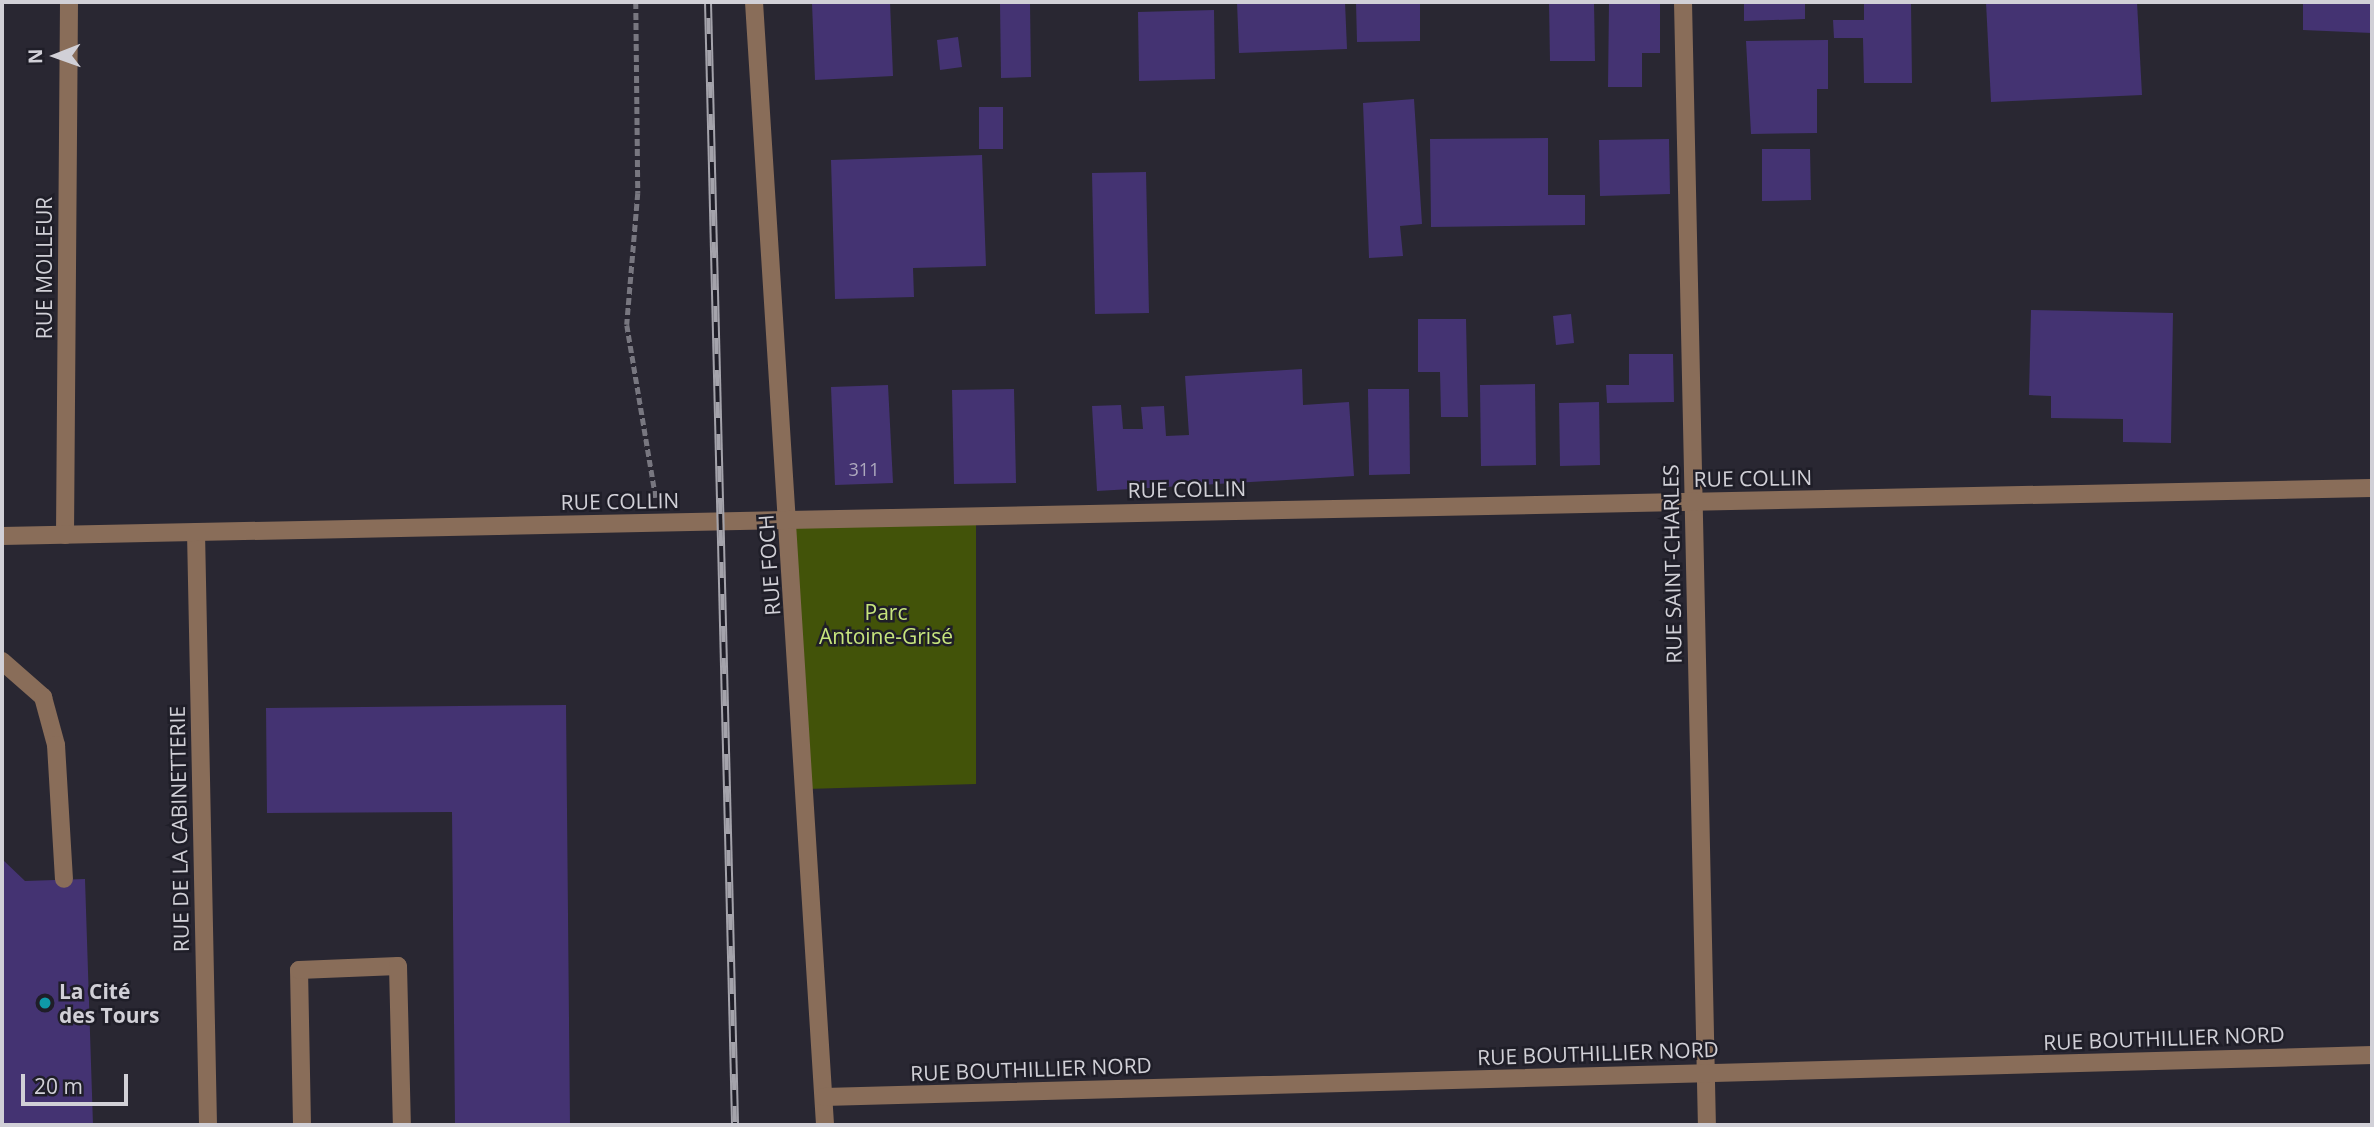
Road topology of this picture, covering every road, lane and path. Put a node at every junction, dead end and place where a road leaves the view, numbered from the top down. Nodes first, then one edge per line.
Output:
1 (69, 2) edge
2 (636, 2) edge
3 (754, 2) edge
4 (1684, 2) edge
5 (2372, 488) edge
6 (1694, 502) junction
7 (789, 520) junction
8 (660, 523) junction
9 (196, 532) junction
10 (65, 535) junction
11 (2, 536) edge
12 (2, 661) edge
13 (64, 879) dead end
14 (2372, 1055) edge
15 (1706, 1073) junction
16 (824, 1097) junction
17 (208, 1125) edge
18 (302, 1125) edge
19 (402, 1125) edge
20 (825, 1125) edge
21 (1707, 1125) edge

1 - 10 street, RUE MOLLEUR
2 - 8 path
3 - 7 street, RUE FOCH
4 - 6 street, RUE SAINT-CHARLES
5 - 6 street, RUE COLLIN
6 - 7 street, RUE COLLIN
6 - 15 street, RUE SAINT-CHARLES
7 - 8 street, RUE COLLIN
7 - 16 street, RUE FOCH
8 - 9 street, RUE COLLIN
9 - 10 street, RUE COLLIN
9 - 17 street, RUE DE LA CABINETTERIE
10 - 11 street, RUE COLLIN
12 - 13 street
14 - 15 street, RUE BOUTHILLIER NORD
15 - 16 street, RUE BOUTHILLIER NORD
15 - 21 street, RUE SAINT-CHARLES
16 - 20 street, RUE FOCH
18 - 19 street

